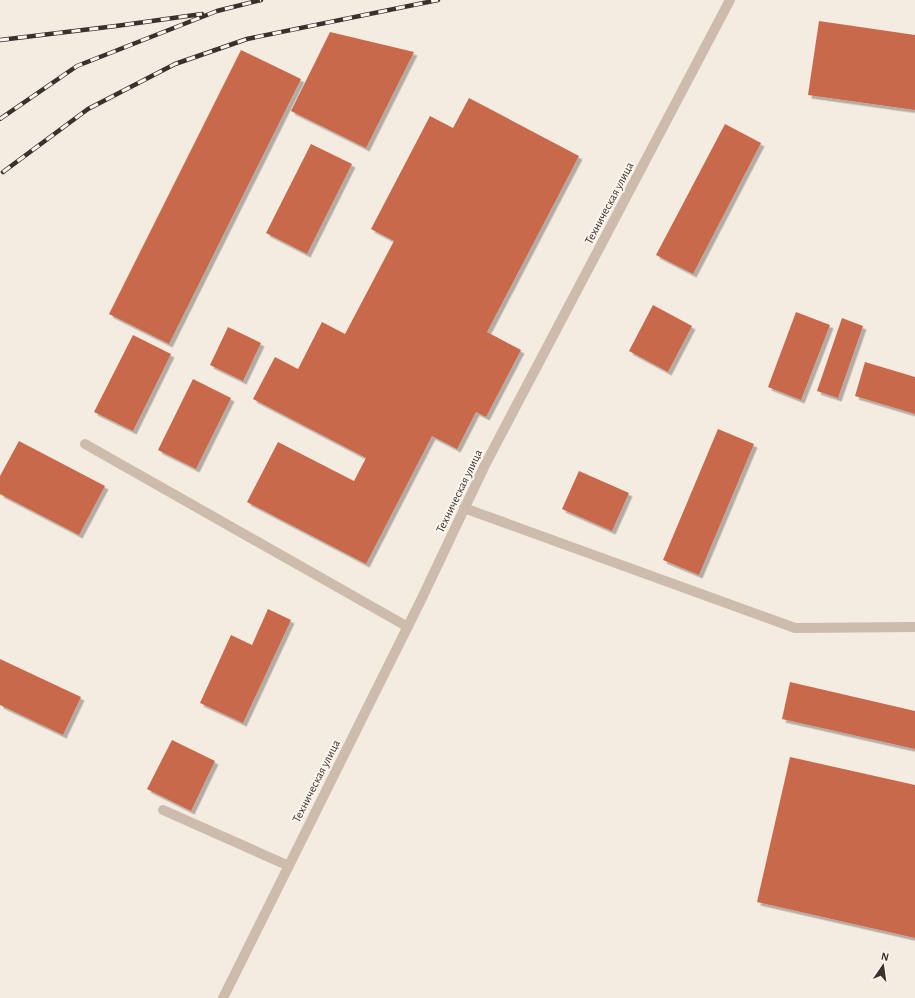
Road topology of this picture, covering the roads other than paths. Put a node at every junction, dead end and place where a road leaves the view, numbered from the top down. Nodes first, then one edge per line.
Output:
1 (730, 0) edge
2 (85, 444) dead end
3 (464, 508) junction
4 (408, 627) junction
5 (915, 627) edge
6 (163, 810) dead end
7 (289, 866) junction
8 (223, 998) edge

1 - 3 street, Техническая улица
2 - 4 street
3 - 4 street, Техническая улица
3 - 5 street
4 - 7 street, Техническая улица
6 - 7 street
7 - 8 street, Техническая улица

